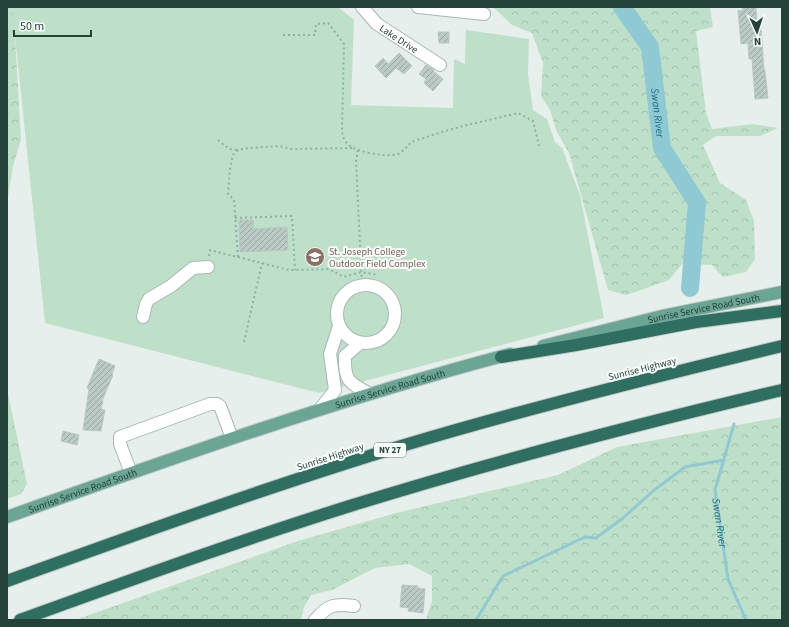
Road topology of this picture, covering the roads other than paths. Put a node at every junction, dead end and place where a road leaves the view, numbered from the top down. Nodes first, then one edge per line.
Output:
1 (362, 7) edge
2 (418, 7) edge
3 (484, 14) dead end
4 (440, 65) dead end
5 (208, 263) road end
6 (782, 292) edge
7 (782, 311) edge
8 (143, 316) dead end
9 (339, 326) junction
10 (360, 343) junction
11 (782, 346) edge
12 (501, 357) junction
13 (782, 390) edge
14 (370, 394) junction
15 (320, 409) junction
16 (232, 438) junction
17 (131, 473) junction
18 (7, 517) edge
19 (7, 581) edge
20 (354, 606) dead end
21 (20, 620) edge
22 (315, 620) edge

1 - 4 street, Lake Drive
2 - 3 street
5 - 8 street
6 - 12 main road, Sunrise Service Road South
7 - 12 highway
9 - 10 street
9 - 10 street
9 - 15 street
10 - 14 street
11 - 19 highway, Sunrise Highway / NY 27
12 - 14 main road, Sunrise Service Road South
13 - 21 highway
14 - 15 main road, Sunrise Service Road South
15 - 16 main road, Sunrise Service Road South
16 - 17 main road, Sunrise Service Road South
16 - 17 street
17 - 18 main road, Sunrise Service Road South
20 - 22 street

